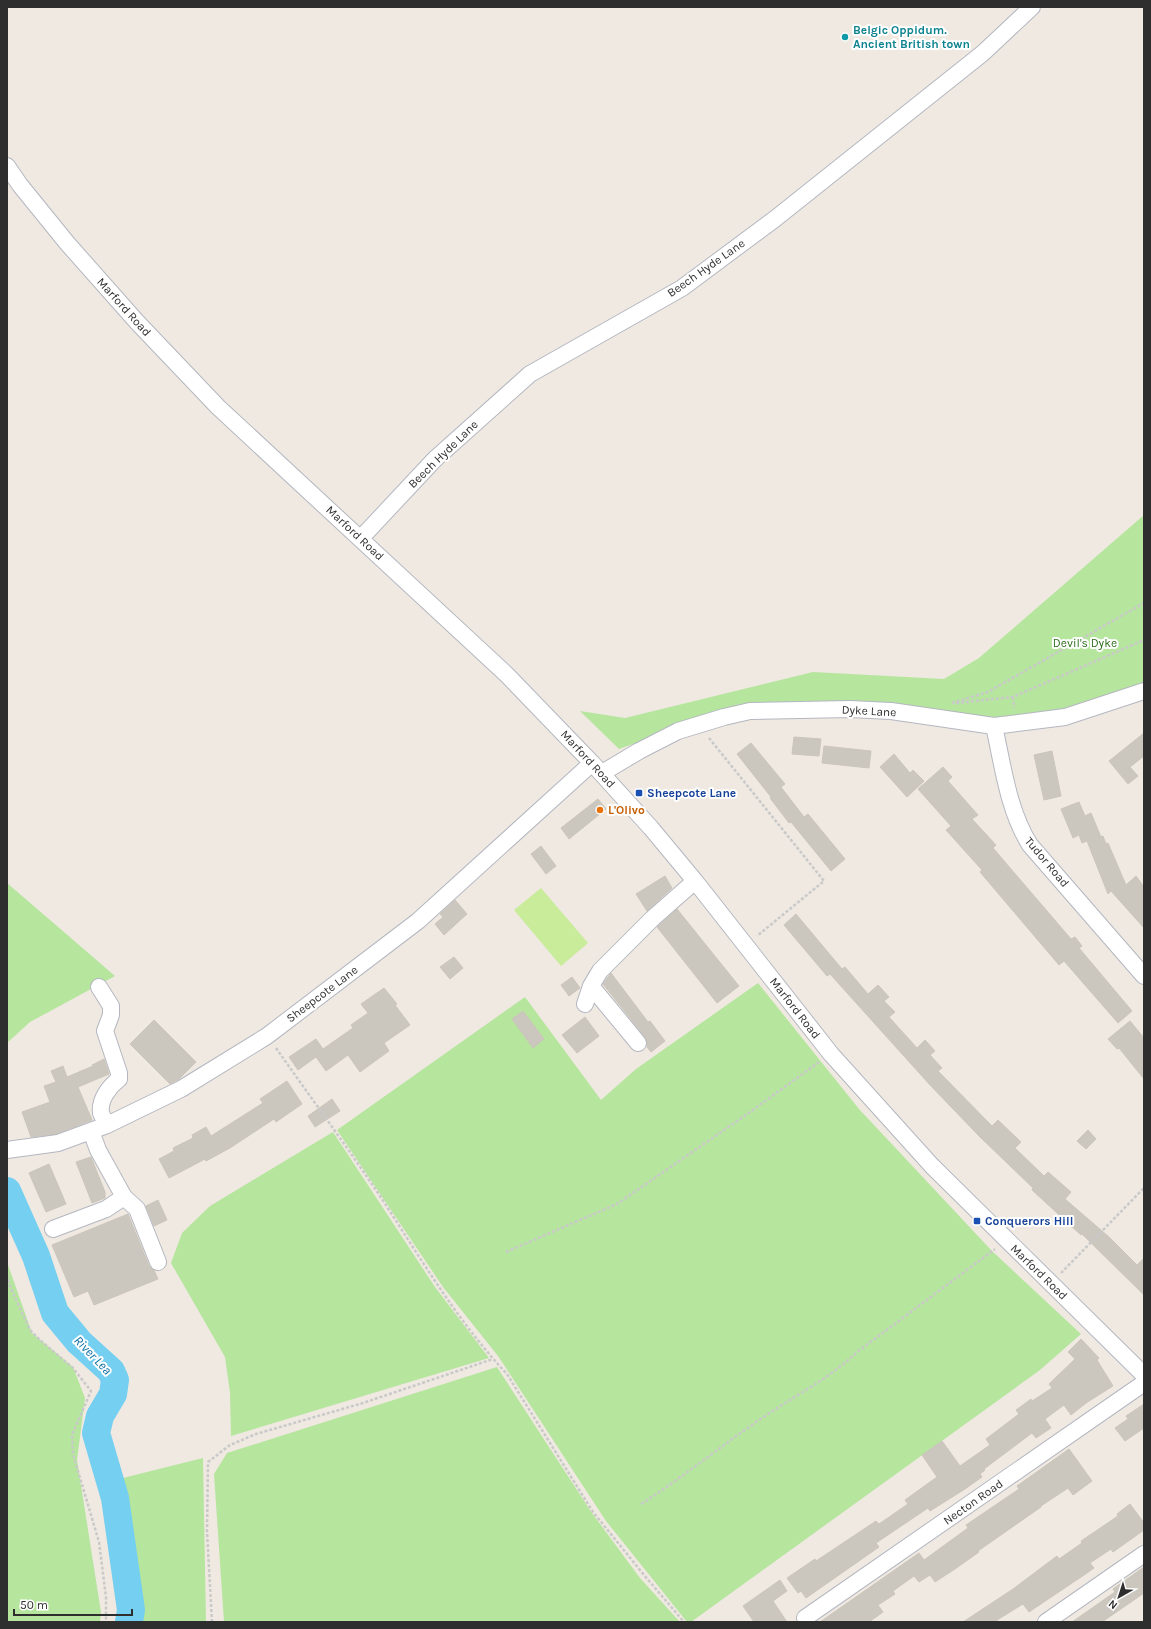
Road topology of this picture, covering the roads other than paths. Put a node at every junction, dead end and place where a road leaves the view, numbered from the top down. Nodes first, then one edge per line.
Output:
1 (1032, 7) edge
2 (7, 166) edge
3 (361, 538) junction
4 (1144, 691) edge
5 (994, 726) junction
6 (597, 768) junction
7 (695, 881) junction
8 (1144, 976) edge
9 (591, 986) junction
10 (99, 987) dead end
11 (585, 1004) dead end
12 (638, 1043) dead end
13 (107, 1125) junction
14 (91, 1131) junction
15 (7, 1150) edge
16 (124, 1197) junction
17 (53, 1229) dead end
18 (158, 1262) dead end
19 (1144, 1375) edge
20 (1144, 1383) edge
21 (1144, 1554) edge
22 (808, 1622) edge
23 (1046, 1622) edge

1 - 3 street, Beech Hyde Lane
2 - 3 street, Marford Road
3 - 6 street, Marford Road
4 - 5 street, Dyke Lane
5 - 6 street, Dyke Lane
5 - 8 street, Tudor Road
6 - 7 street, Marford Road
6 - 13 street, Sheepcote Lane
7 - 9 street
7 - 19 street, Marford Road
9 - 11 street
9 - 12 street
10 - 13 street
13 - 14 street, Sheepcote Lane
14 - 15 street, Sheepcote Lane
14 - 16 street
16 - 17 street
16 - 18 street
20 - 22 street, Necton Road
21 - 23 street

